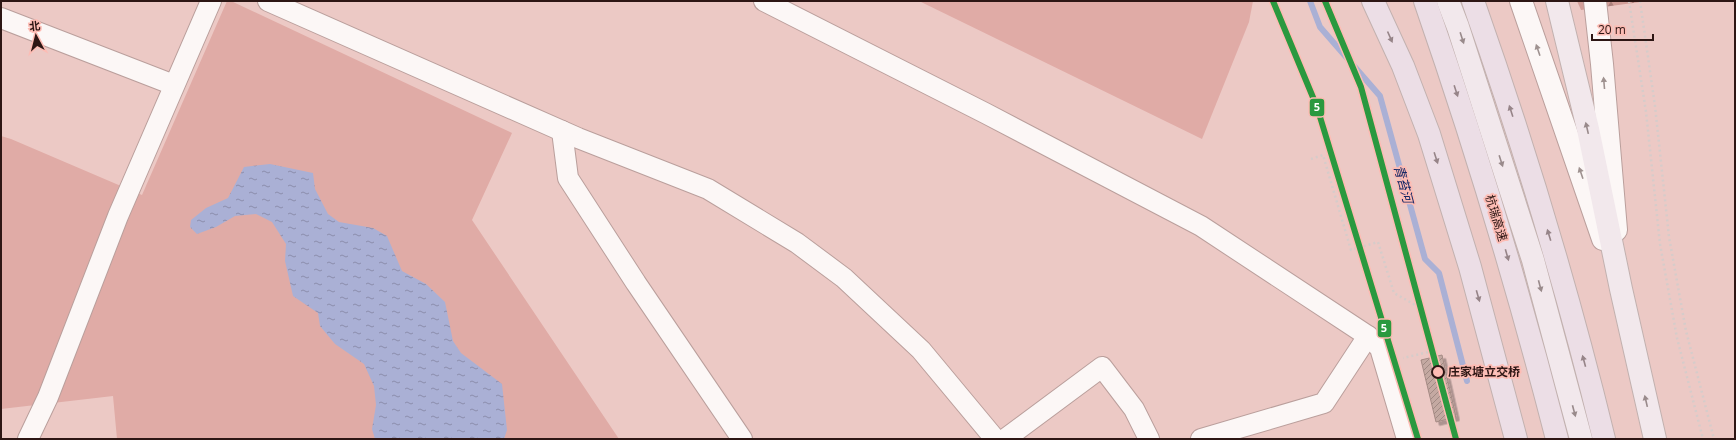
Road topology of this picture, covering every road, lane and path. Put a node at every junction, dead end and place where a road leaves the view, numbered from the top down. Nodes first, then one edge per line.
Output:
1 (211, 1) edge
2 (268, 1) edge
3 (764, 1) edge
4 (1374, 1) edge
5 (1425, 1) edge
6 (1448, 1) edge
7 (1473, 1) edge
8 (1521, 1) edge
9 (1557, 1) edge
10 (1595, 1) edge
11 (1630, 1) edge
12 (1640, 1) edge
13 (1, 18) edge
14 (174, 85) junction
15 (562, 131) junction
16 (1311, 159) dead end
17 (1621, 289) junction
18 (1368, 336) junction
19 (1384, 363) junction
20 (28, 439) edge
21 (742, 439) edge
22 (995, 439) edge
23 (1005, 439) edge
24 (1149, 439) edge
25 (1201, 439) edge
26 (1407, 439) edge
27 (1516, 439) edge
28 (1557, 439) edge
29 (1581, 439) edge
30 (1604, 439) edge
31 (1655, 439) edge
32 (1703, 439) edge
33 (1714, 439) edge

1 - 14 street
2 - 15 street
3 - 18 street
4 -> 27 highway
5 -> 28 highway, 杭瑞高速
6 -> 29 main road
30 -> 7 highway
17 -> 8 main road
17 -> 9 main road
17 -> 10 main road
11 - 32 path
12 - 33 path
13 - 14 street
14 - 20 street
15 - 21 street
15 - 22 street
16 - 19 path
31 -> 17 main road
18 - 19 street
18 - 25 street
19 - 26 street
23 - 24 street

